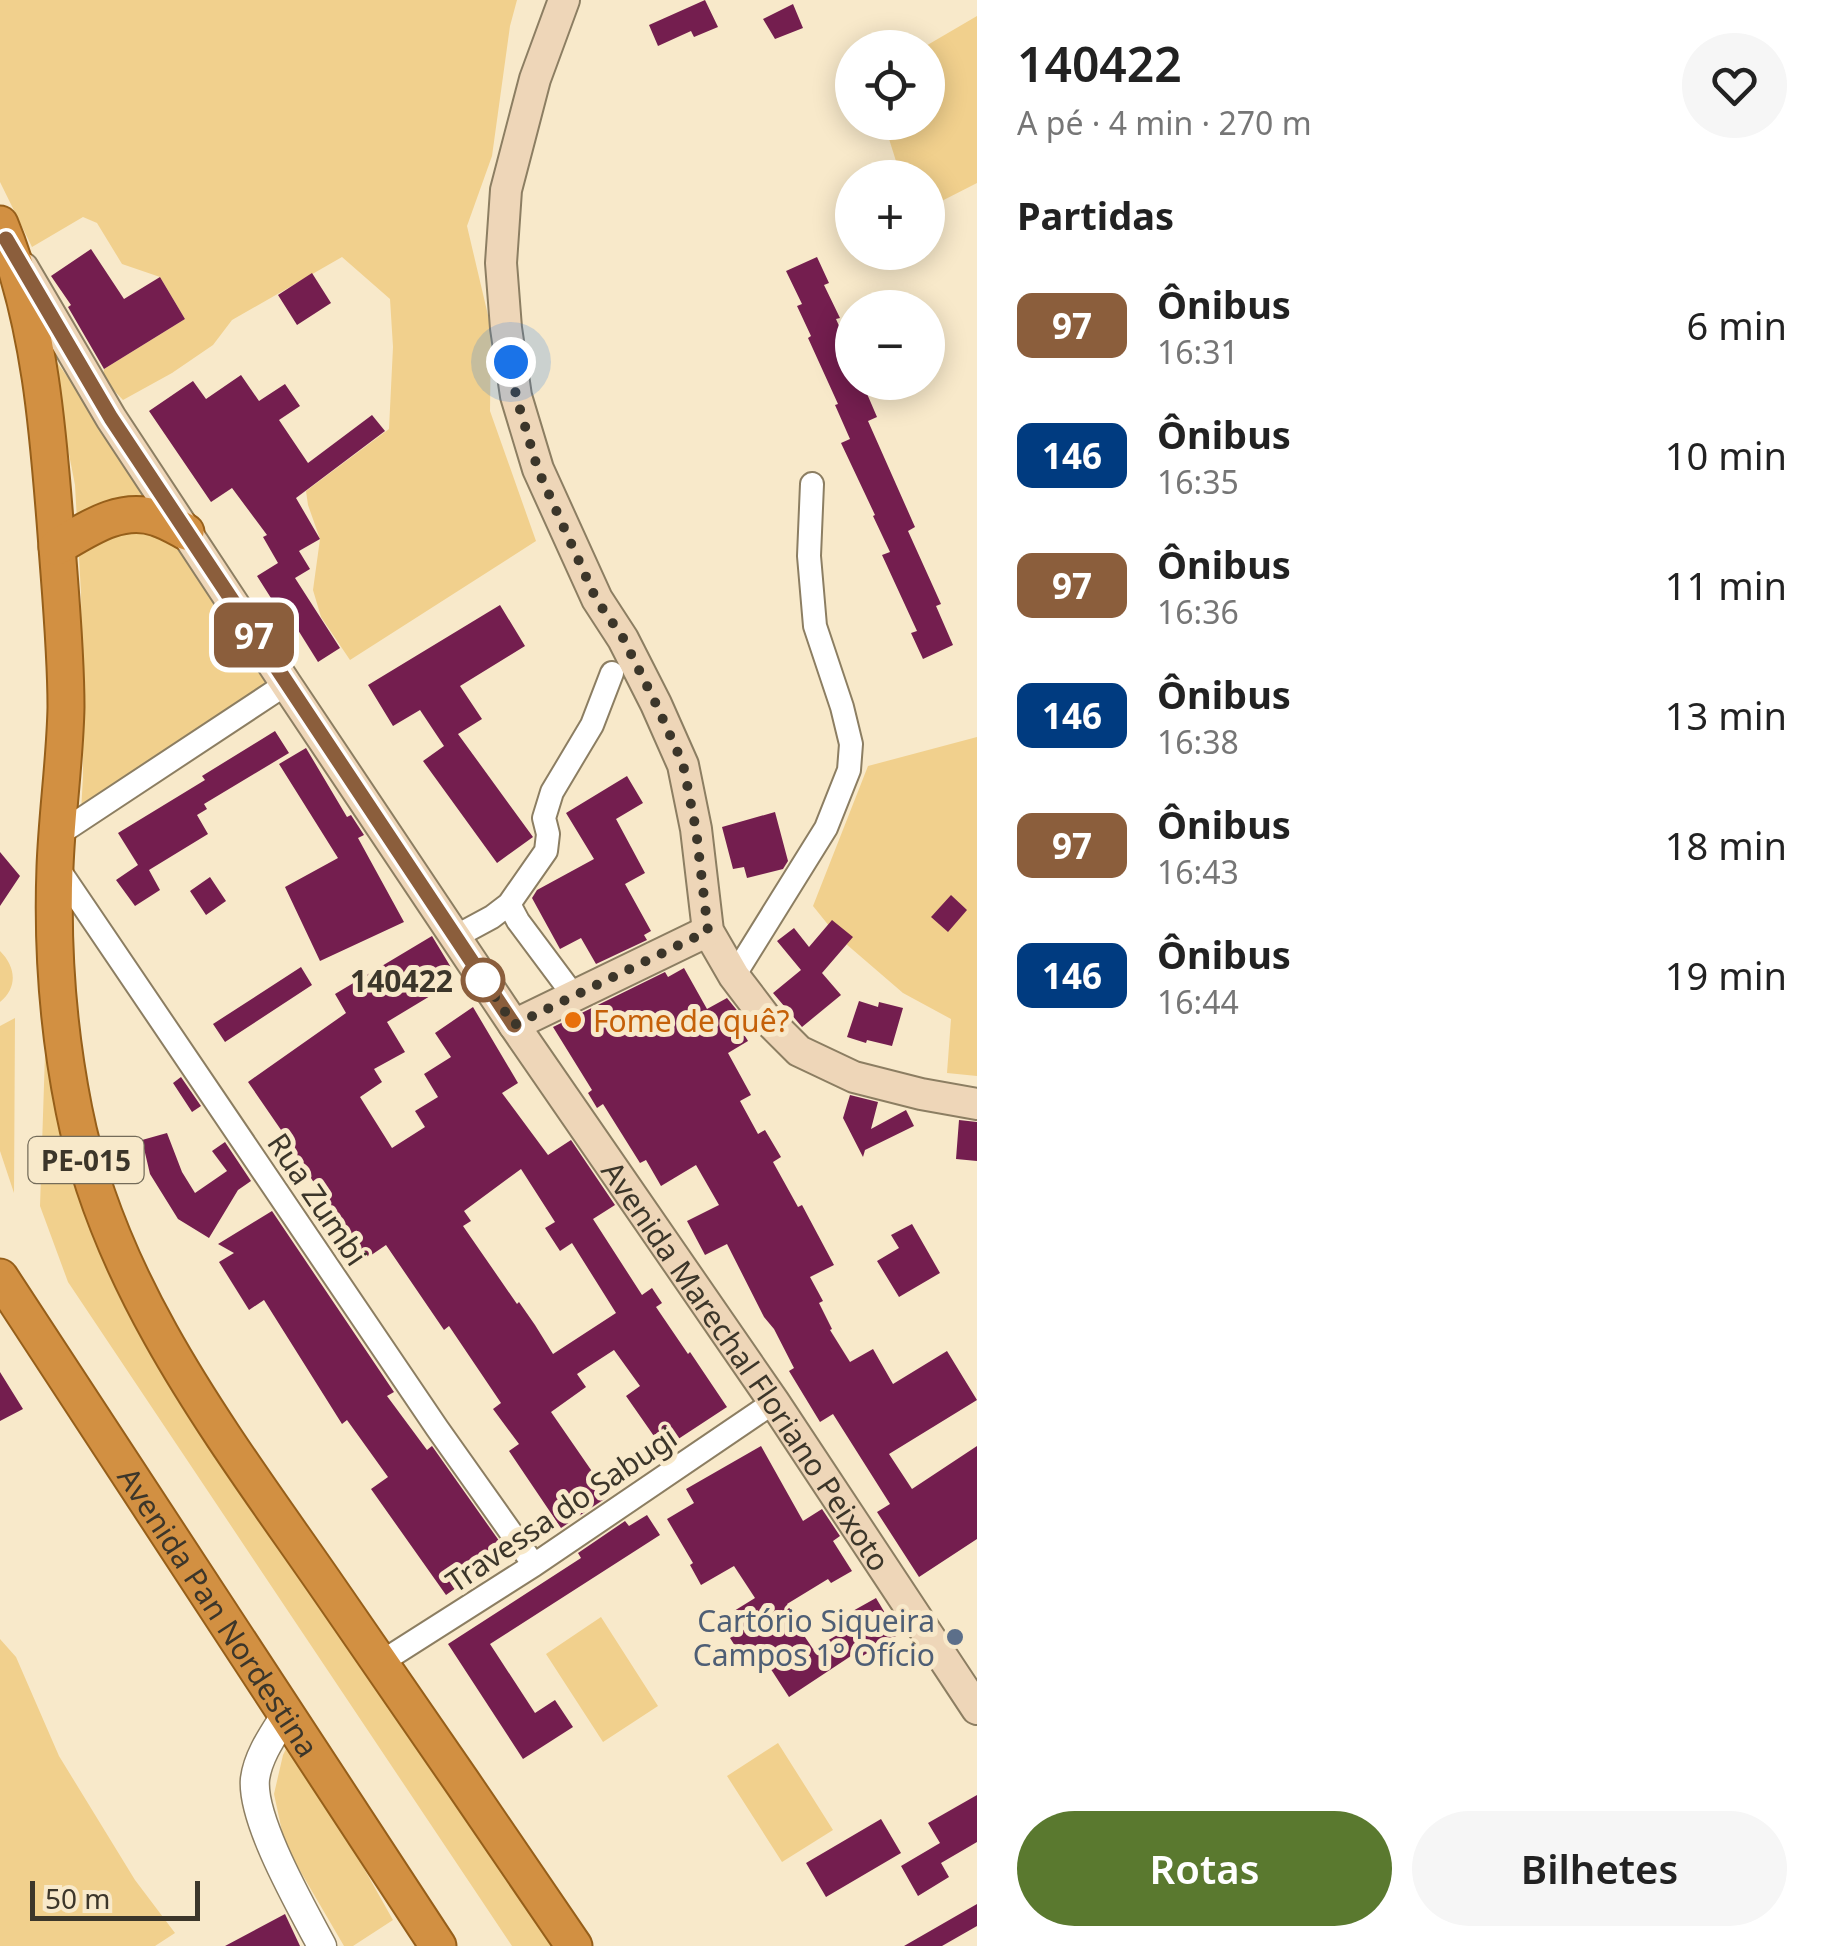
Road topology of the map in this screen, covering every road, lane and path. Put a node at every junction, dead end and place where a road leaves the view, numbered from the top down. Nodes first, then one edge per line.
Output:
1 (545, 0) edge
2 (564, 0) edge
3 (535, 79) junction
4 (3, 231) edge
5 (812, 484) dead end
6 (186, 532) junction
7 (57, 547) junction
8 (612, 673) dead end
9 (286, 684) junction
10 (56, 850) junction
11 (510, 904) junction
12 (708, 931) junction
13 (455, 937) junction
14 (729, 967) junction
15 (574, 996) junction
16 (514, 1025) junction
17 (977, 1104) edge
18 (0, 1278) edge
19 (774, 1402) junction
20 (534, 1566) junction
21 (380, 1663) junction
22 (977, 1709) edge
23 (285, 1716) junction
24 (322, 1946) edge
25 (438, 1946) edge
26 (574, 1946) edge

1 - 3 main road
2 - 3 main road
3 - 12 main road
4 - 6 main road, Avenida Marechal Floriano Peixoto
4 - 7 highway, PE-015
5 - 14 street
6 - 7 highway
6 - 9 main road, Avenida Marechal Floriano Peixoto
7 - 10 highway, PE-015
8 - 11 street
9 - 10 street
9 - 13 main road, Avenida Marechal Floriano Peixoto
10 - 20 street, Rua Zumbi
10 - 21 highway, PE-015
11 - 13 street
11 - 15 street
12 - 14 main road
12 - 15 main road
13 - 16 main road, Avenida Marechal Floriano Peixoto
14 - 17 main road
15 - 16 main road
16 - 19 main road, Avenida Marechal Floriano Peixoto
18 - 23 highway, Avenida Pan Nordestina
19 - 20 street, Travessa do Sabugi
19 - 22 main road, Avenida Marechal Floriano Peixoto
20 - 21 street, Travessa do Sabugi
21 - 26 highway, PE-015
23 - 24 street
23 - 25 highway, Avenida Pan Nordestina

